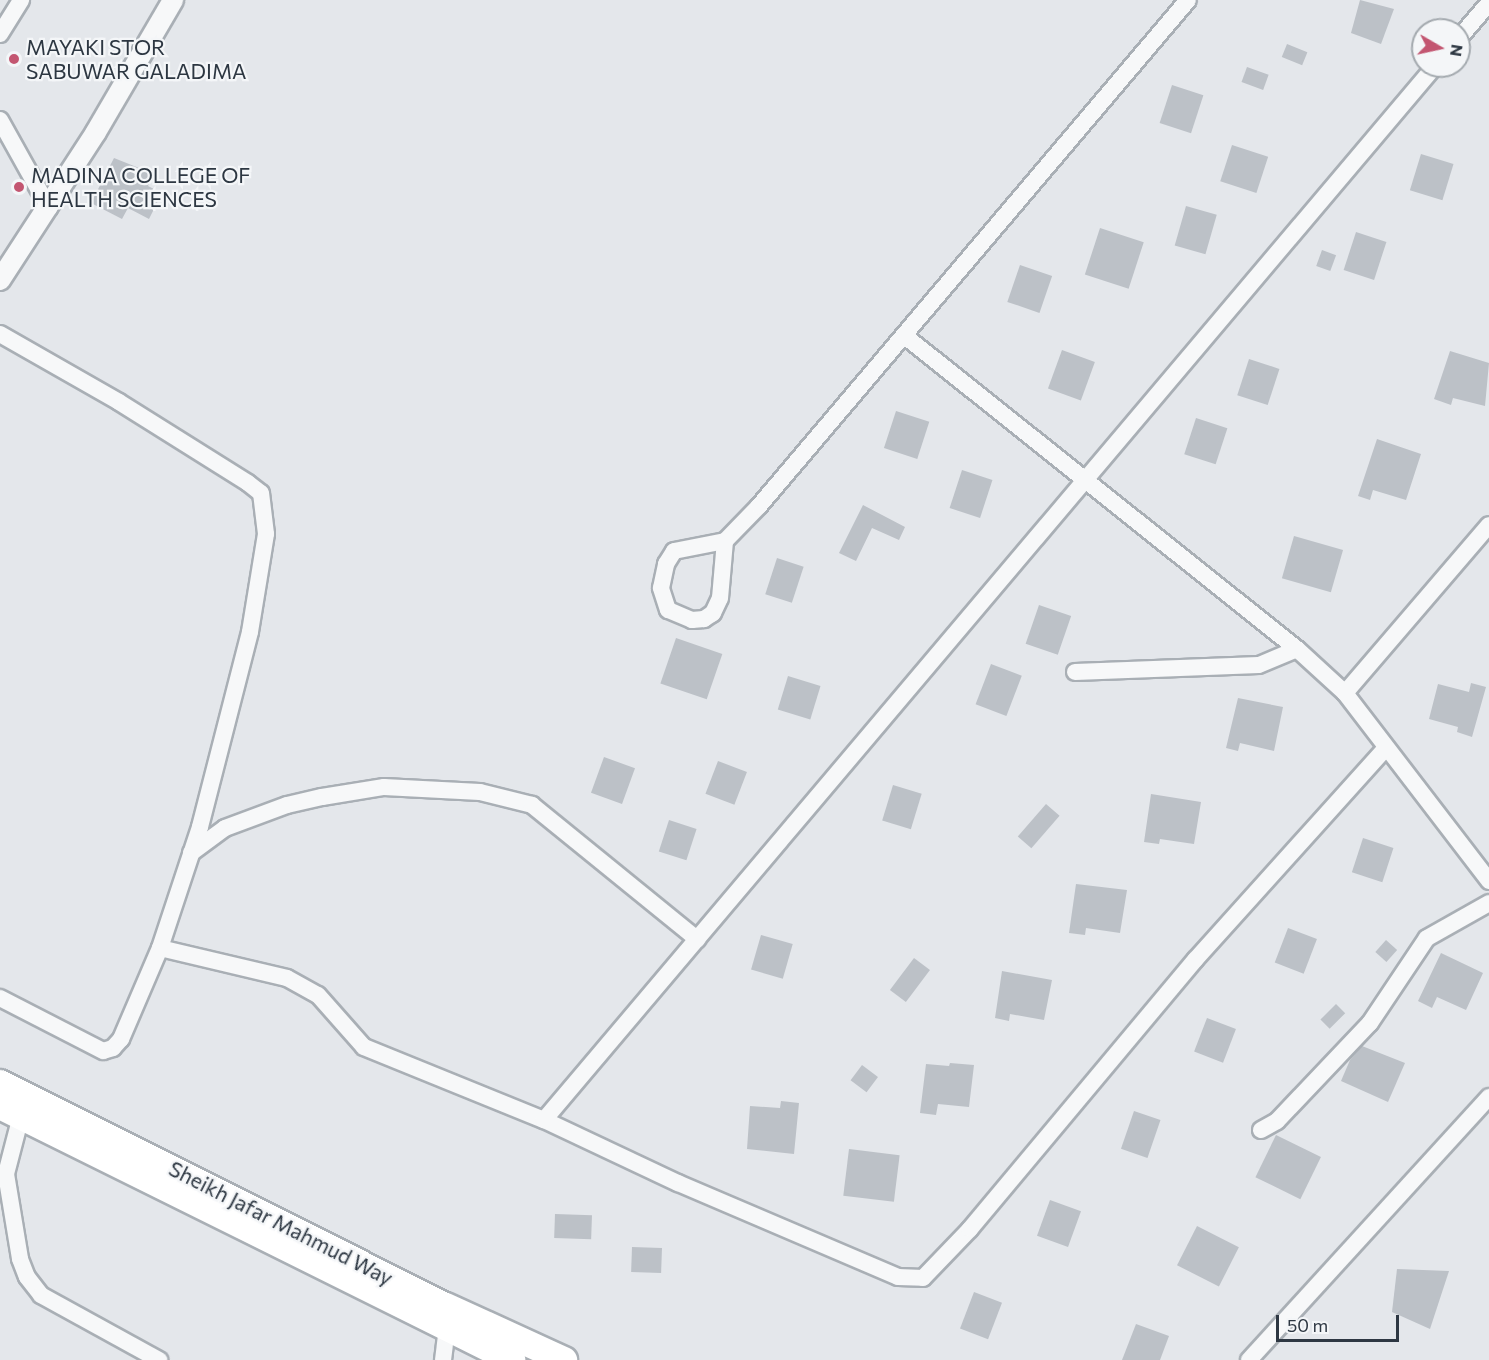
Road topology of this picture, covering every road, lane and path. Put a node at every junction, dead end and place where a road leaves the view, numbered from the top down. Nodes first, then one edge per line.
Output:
1 (21, 0) edge
2 (173, 0) edge
3 (1188, 0) edge
4 (1489, 3) edge
5 (1471, 24) edge
6 (0, 34) edge
7 (1425, 78) edge
8 (0, 120) edge
9 (49, 208) junction
10 (0, 280) edge
11 (0, 334) edge
12 (906, 337) junction
13 (1083, 480) junction
14 (1489, 525) edge
15 (724, 541) junction
16 (1296, 649) junction
17 (1075, 672) dead end
18 (1345, 693) junction
19 (1386, 748) junction
20 (191, 853) junction
21 (1489, 881) edge
22 (1489, 903) edge
23 (697, 939) junction
24 (160, 948) junction
25 (0, 998) edge
26 (0, 1083) edge
27 (1489, 1097) edge
28 (10, 1111) edge
29 (544, 1120) junction
30 (1261, 1130) dead end
31 (447, 1329) junction
32 (159, 1360) edge
33 (443, 1360) edge
34 (512, 1360) edge
35 (564, 1360) edge
36 (1249, 1360) edge

1 - 6 street
2 - 9 street
3 - 12 street
4 - 5 street
7 - 13 street
8 - 9 street
9 - 10 street
11 - 20 street
12 - 13 street
12 - 15 street
13 - 16 street
13 - 23 street
14 - 18 street
15 - 15 street
16 - 17 street
16 - 18 street
18 - 19 street
19 - 21 street
19 - 29 street
20 - 23 street
20 - 24 street
22 - 30 street
23 - 29 street
24 - 25 street
24 - 29 street
26 - 35 main road, Sheikh Jafar Mahmud Way
27 - 36 street
28 - 31 main road, Sheikh Jafar Mahmud Way
28 - 32 street
31 - 33 street
31 - 34 main road, Sheikh Jafar Mahmud Way

